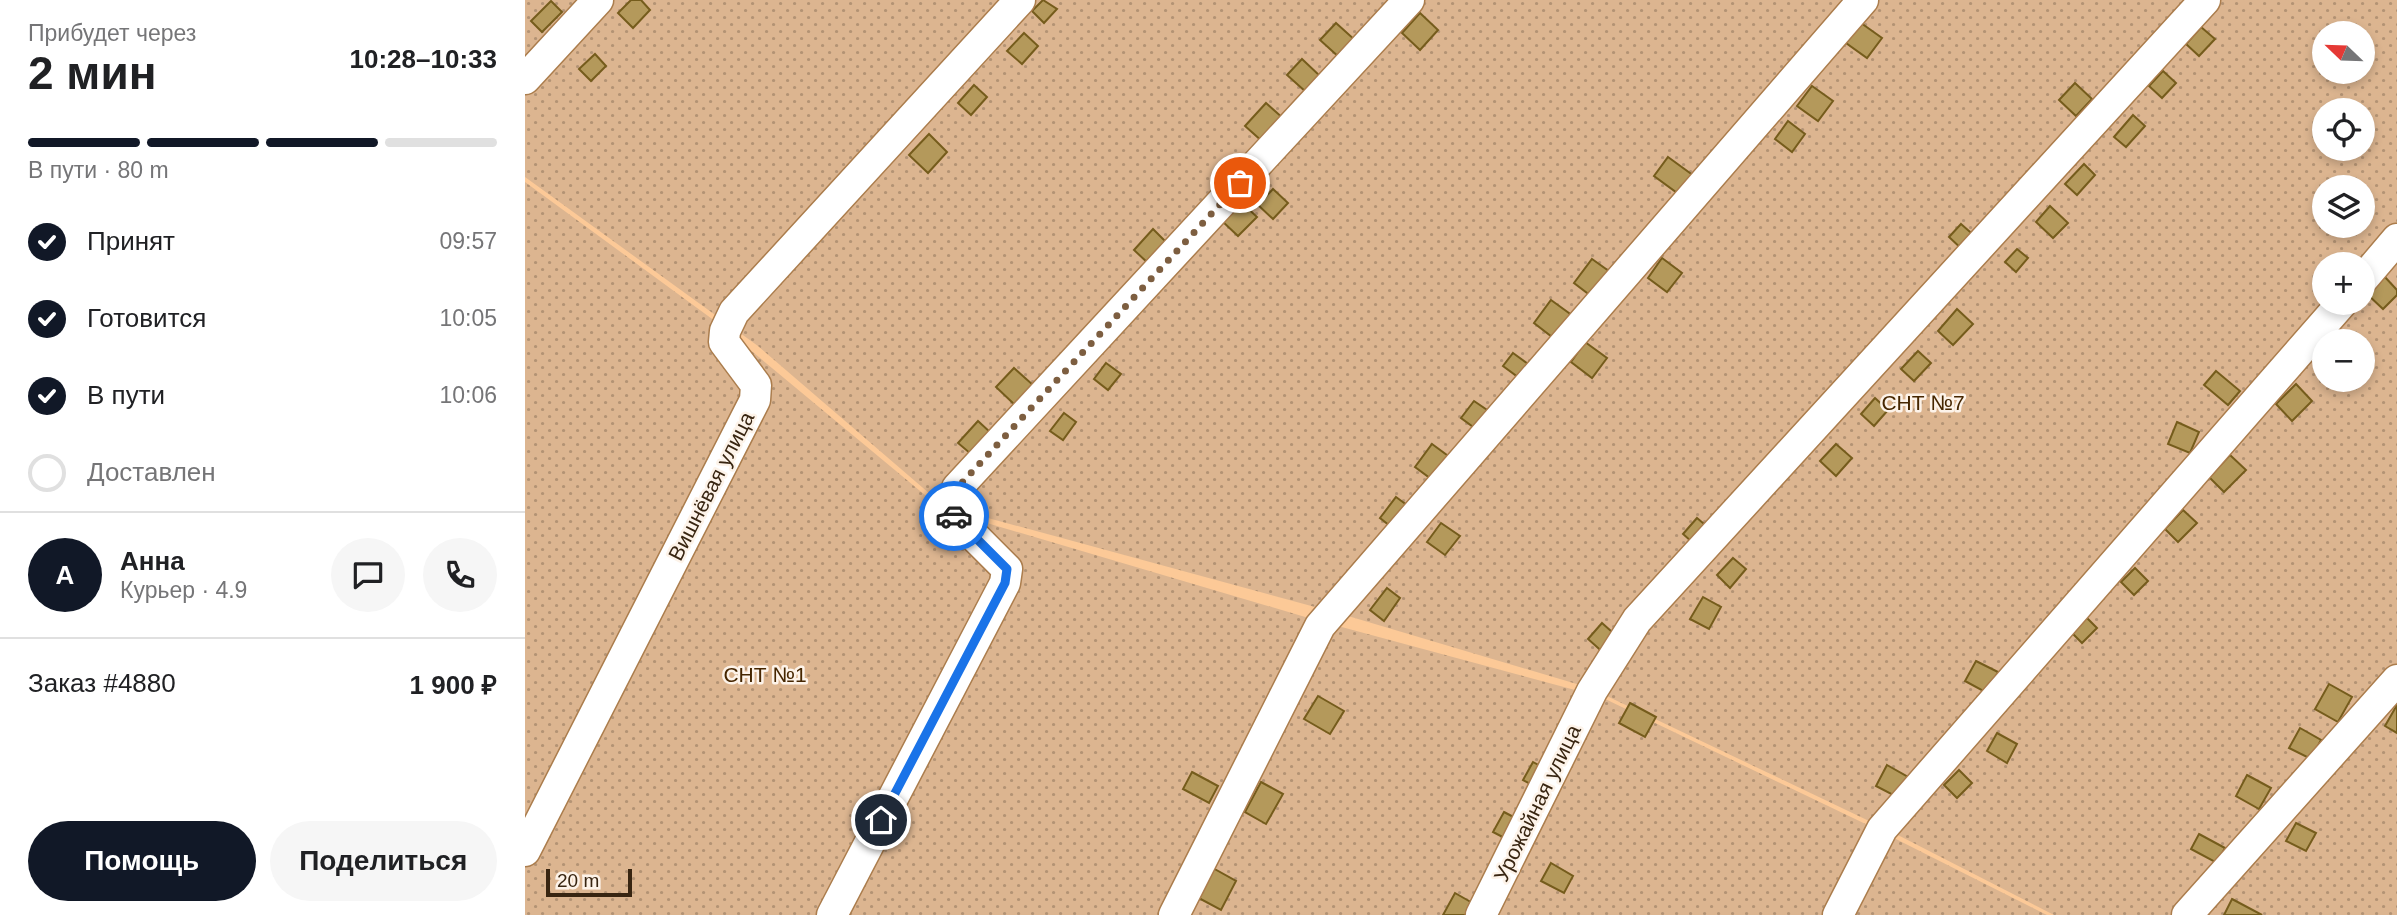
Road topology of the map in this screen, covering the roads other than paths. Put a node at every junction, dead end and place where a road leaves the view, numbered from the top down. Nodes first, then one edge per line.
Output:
1 (598, 0) edge
2 (1020, 0) edge
3 (1409, 0) edge
4 (1863, 0) edge
5 (2205, 0) edge
6 (525, 79) edge
7 (2397, 239) edge
8 (2375, 265) edge
9 (2331, 315) edge
10 (2397, 680) edge
11 (525, 851) edge
12 (832, 915) edge
13 (1174, 915) edge
14 (1481, 915) edge
15 (1838, 915) edge
16 (2187, 915) edge

1 - 6 street
2 - 11 street, Вишнёвая улица
3 - 12 street
4 - 13 street
5 - 14 street, Урожайная улица
7 - 8 street
9 - 15 street
10 - 16 street

